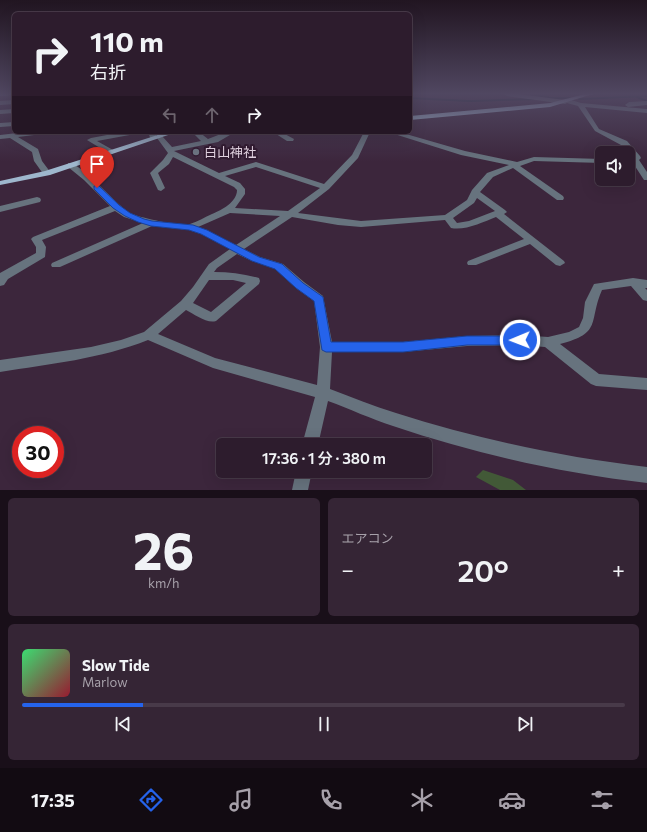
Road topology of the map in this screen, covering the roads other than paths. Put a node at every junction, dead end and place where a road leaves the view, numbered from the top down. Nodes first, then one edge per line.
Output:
1 (423, 117) edge
2 (587, 117) edge
3 (412, 118) edge
4 (12, 124) edge
5 (0, 125) edge
6 (26, 134) edge
7 (123, 134) edge
8 (198, 134) edge
9 (228, 134) edge
10 (280, 134) edge
11 (366, 134) edge
12 (398, 134) edge
13 (11, 136) junction
14 (155, 136) edge
15 (0, 137) edge
16 (290, 139) dead end
17 (207, 142) junction
18 (626, 146) edge
19 (110, 152) junction
20 (171, 152) junction
21 (647, 158) edge
22 (635, 159) edge
23 (595, 161) edge
24 (635, 162) edge
25 (516, 164) junction
26 (71, 165) junction
27 (47, 173) junction
28 (217, 176) junction
29 (647, 178) edge
30 (0, 183) edge
31 (326, 187) junction
32 (162, 188) dead end
33 (475, 192) junction
34 (560, 198) dead end
35 (37, 200) dead end
36 (116, 207) junction
37 (0, 209) edge
38 (229, 210) junction
39 (290, 214) junction
40 (498, 214) junction
41 (448, 217) junction
42 (151, 223) junction
43 (190, 227) junction
44 (531, 240) junction
45 (236, 250) junction
46 (472, 263) dead end
47 (560, 263) dead end
48 (56, 265) dead end
49 (207, 276) junction
50 (0, 282) edge
51 (633, 282) junction
52 (647, 284) edge
53 (647, 297) edge
54 (184, 304) junction
55 (148, 335) junction
56 (548, 342) junction
57 (326, 347) junction
58 (0, 366) edge
59 (647, 384) edge
60 (323, 393) junction
61 (312, 438) edge
62 (647, 474) edge
63 (303, 478) edge
64 (300, 490) edge

1 - 3 main road
2 - 18 street
4 - 5 street
6 - 13 street
7 - 19 street
8 - 17 street
9 - 17 street
10 - 16 street
11 - 31 street
12 - 25 street
13 - 15 street
13 - 27 street
14 - 19 main road
14 - 20 street
17 - 20 street
19 - 26 main road
20 - 28 street
20 - 32 street
21 - 22 street
23 - 25 street
24 - 29 street
25 - 33 street
25 - 34 street
26 - 27 main road
26 - 36 street
27 - 30 main road
28 - 31 street
28 - 38 street
31 - 39 street
33 - 40 street
33 - 41 street
35 - 37 street
36 - 42 street
36 - 50 street
38 - 39 street
38 - 43 street
39 - 41 street
39 - 45 street
40 - 41 street
40 - 44 street
42 - 43 street
42 - 48 street
43 - 45 street
44 - 46 street
44 - 47 street
45 - 49 street
45 - 57 street
49 - 54 street
49 - 54 street
51 - 52 street
51 - 53 street
51 - 56 street
54 - 55 street
55 - 58 street
55 - 60 street
56 - 57 street
56 - 59 street
57 - 60 street
60 - 61 street
60 - 62 street
63 - 64 street

